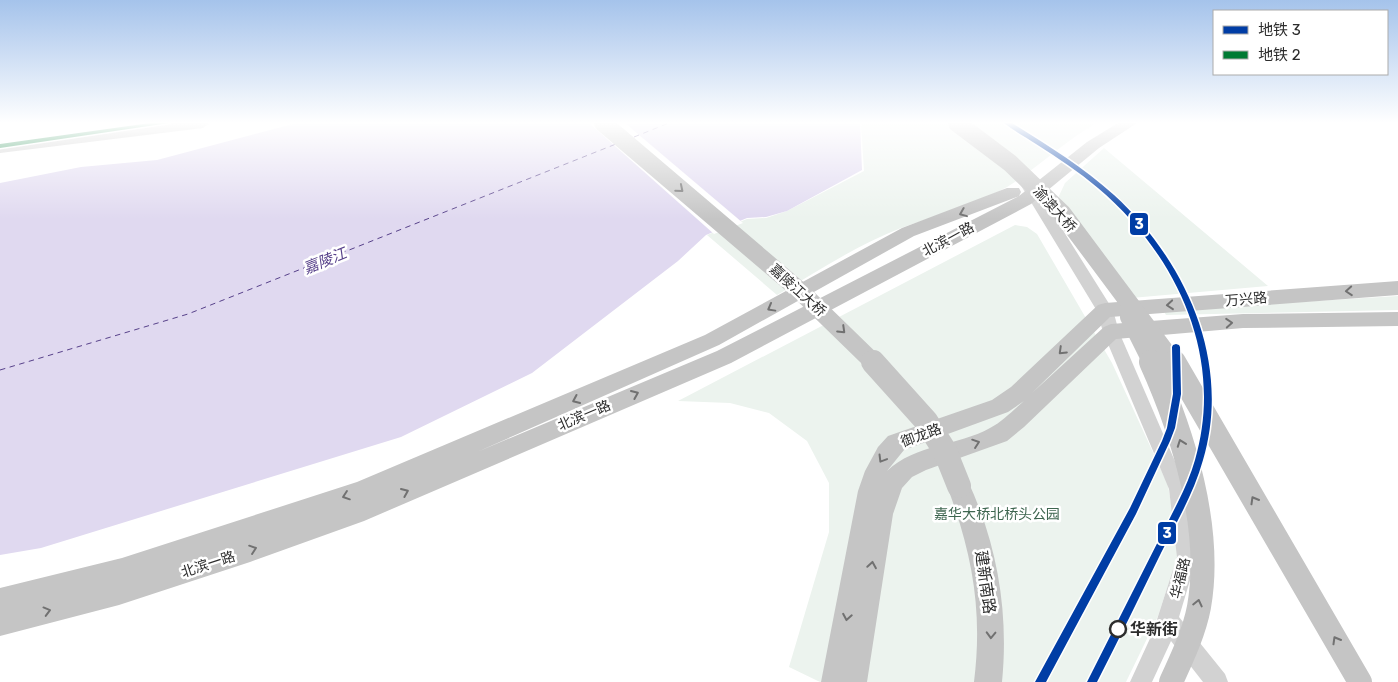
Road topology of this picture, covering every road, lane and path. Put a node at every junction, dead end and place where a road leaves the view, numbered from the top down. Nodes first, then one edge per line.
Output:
1 (639, 155) edge
2 (999, 155) edge
3 (1065, 155) edge
4 (1079, 155) edge
5 (1026, 192) junction
6 (908, 232) junction
7 (928, 250) junction
8 (1099, 262) junction
9 (1398, 288) edge
10 (1398, 319) edge
11 (1104, 320) junction
12 (960, 486) joint
13 (0, 601) edge
14 (1168, 620) junction
15 (0, 623) edge
16 (835, 682) edge
17 (853, 682) edge
18 (988, 682) edge
19 (1141, 682) edge
20 (1171, 682) edge
21 (1217, 682) edge
22 (1360, 682) edge

1 -> 12 main road, 嘉陵江大桥, bridge
2 - 8 main road, 渝澳大桥, bridge
3 - 5 main road, 北滨一路
4 - 5 main road, 北滨一路
5 -> 6 main road, 北滨一路
5 - 7 main road, 北滨一路
5 - 11 street, 华福路
6 - 7 main road
6 -> 13 main road, 北滨一路
15 -> 7 main road, 北滨一路
20 -> 8 main road, bridge
22 -> 8 main road, bridge
9 -> 11 main road, 万兴路
11 -> 10 main road, 万兴路
11 - 14 street, 华福路
11 -> 16 main road, 御龙路
17 -> 11 main road, 御龙路
12 -> 18 main road, 建新南路
14 - 19 street, 华福路
14 - 21 street

